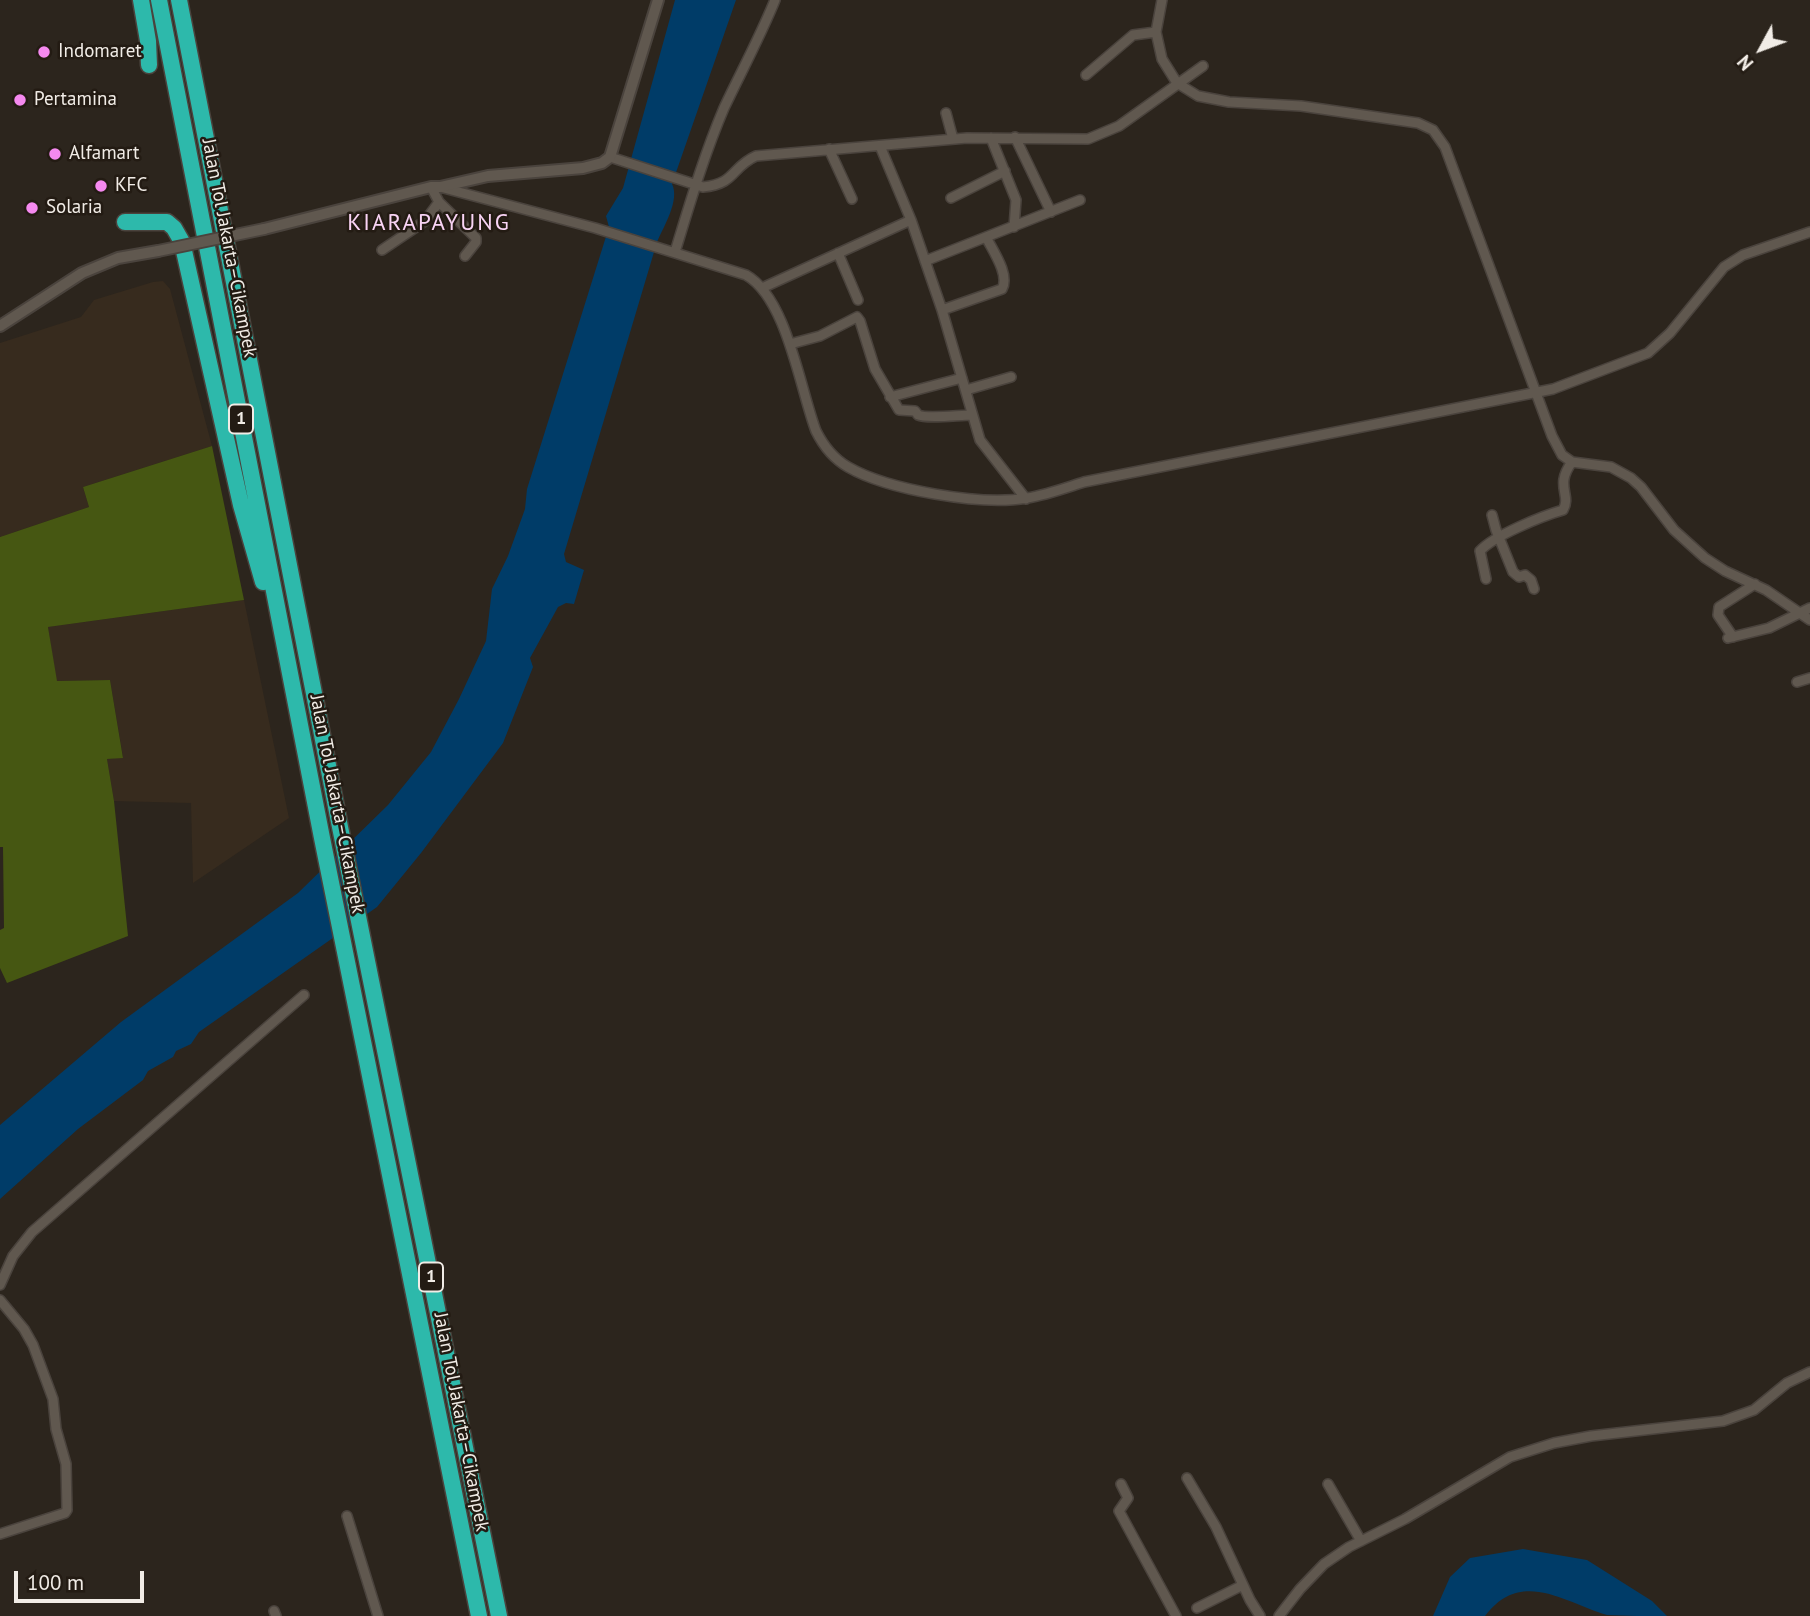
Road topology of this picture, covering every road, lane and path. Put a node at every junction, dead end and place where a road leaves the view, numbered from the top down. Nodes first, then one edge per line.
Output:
1 (141, 0) edge
2 (159, 0) edge
3 (179, 0) edge
4 (658, 0) edge
5 (775, 0) edge
6 (1162, 0) edge
7 (1156, 32) junction
8 (149, 65) dead end
9 (1203, 66) dead end
10 (1086, 75) dead end
11 (1177, 83) junction
12 (946, 113) dead end
13 (1015, 137) junction
14 (991, 138) junction
15 (953, 139) junction
16 (880, 146) junction
17 (829, 149) junction
18 (610, 158) junction
19 (1004, 171) junction
20 (695, 185) junction
21 (436, 187) junction
22 (951, 198) dead end
23 (852, 199) dead end
24 (1080, 200) dead end
25 (439, 202) junction
26 (1051, 212) junction
27 (911, 220) junction
28 (124, 222) dead end
29 (1014, 227) junction
30 (1810, 232) edge
31 (986, 237) junction
32 (382, 250) dead end
33 (675, 252) junction
34 (838, 253) junction
35 (465, 256) dead end
36 (925, 261) junction
37 (762, 288) junction
38 (858, 300) dead end
39 (942, 310) junction
40 (0, 326) edge
41 (790, 344) junction
42 (1011, 377) dead end
43 (962, 378) junction
44 (966, 390) junction
45 (1535, 390) junction
46 (890, 397) junction
47 (972, 415) junction
48 (1572, 462) junction
49 (1026, 499) junction
50 (1492, 515) dead end
51 (1500, 538) junction
52 (1486, 579) dead end
53 (1755, 584) junction
54 (1534, 589) dead end
55 (1806, 611) edge
56 (1810, 620) edge
57 (1810, 678) edge
58 (1797, 682) dead end
59 (294, 693) junction
60 (304, 995) dead end
61 (0, 1285) edge
62 (0, 1300) edge
63 (1810, 1372) edge
64 (1187, 1478) dead end
65 (1121, 1484) dead end
66 (1328, 1484) dead end
67 (347, 1516) dead end
68 (0, 1534) edge
69 (1362, 1541) junction
70 (1243, 1585) junction
71 (1197, 1608) dead end
72 (379, 1616) edge
73 (479, 1616) edge
74 (499, 1616) edge
75 (1176, 1616) edge
76 (1260, 1616) edge
77 (1279, 1616) edge

1 - 8 highway
2 - 59 highway, Jalan Tol Jakarta–Cikampek / 1
3 - 74 highway, Jalan Tol Jakarta–Cikampek / 1
4 - 18 street
5 - 20 street
6 - 7 street
7 - 10 street
7 - 11 street
9 - 11 street
11 - 13 street
11 - 45 street
12 - 15 street
13 - 14 street
13 - 26 street
14 - 15 street
14 - 19 street
15 - 16 street
16 - 17 street
16 - 27 street
17 - 20 street
17 - 23 street
18 - 20 street
18 - 21 street
19 - 22 street
19 - 29 street
20 - 33 street
21 - 25 street
21 - 33 street
21 - 40 street, bridge
24 - 26 street
25 - 32 street
25 - 35 street
26 - 29 street
27 - 34 street
27 - 36 street
28 - 59 highway
29 - 31 street
30 - 45 street
31 - 36 street
31 - 39 street
33 - 37 street
34 - 37 street
34 - 38 street
36 - 39 street
37 - 41 street
39 - 43 street
41 - 46 street
41 - 49 street
42 - 44 street
43 - 44 street
43 - 46 street
44 - 47 street
45 - 48 street
45 - 49 street
46 - 47 street
47 - 49 street
48 - 51 street
48 - 53 street
50 - 51 street
51 - 52 street
51 - 54 street
53 - 55 street
53 - 55 street
55 - 56 street
57 - 58 street
59 - 73 highway, Jalan Tol Jakarta–Cikampek / 1
60 - 61 street
62 - 68 street
63 - 69 street
64 - 70 street
65 - 75 street
66 - 69 street
67 - 72 street
69 - 77 street
70 - 71 street
70 - 76 street

